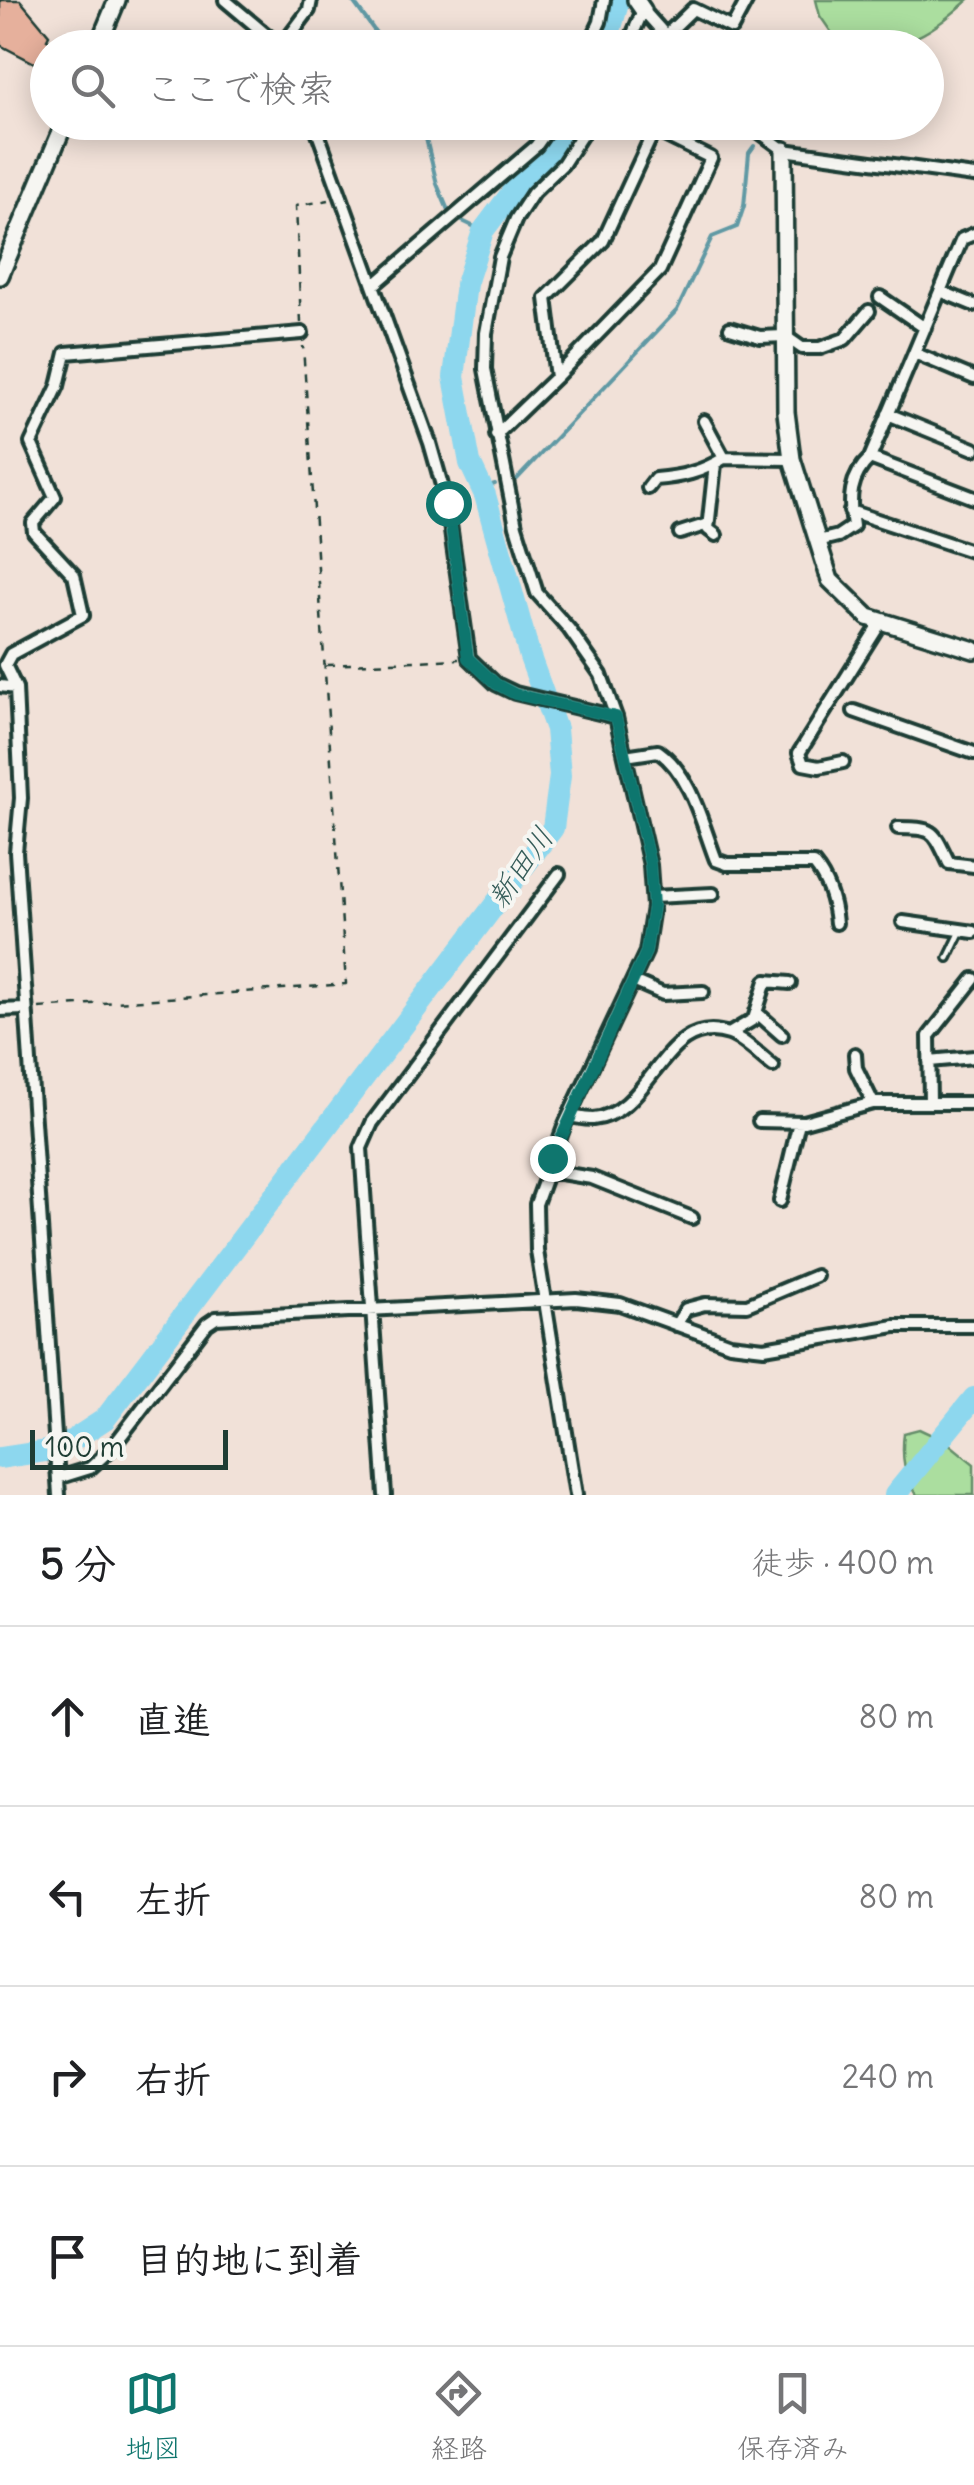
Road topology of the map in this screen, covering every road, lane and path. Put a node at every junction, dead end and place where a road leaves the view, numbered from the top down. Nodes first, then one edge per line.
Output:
1 (117, 0) edge
2 (225, 0) edge
3 (311, 0) edge
4 (604, 0) edge
5 (747, 0) edge
6 (639, 5) edge
7 (104, 30) edge
8 (261, 30) edge
9 (294, 30) edge
10 (596, 30) edge
11 (632, 30) edge
12 (662, 30) edge
13 (670, 30) edge
14 (57, 140) edge
15 (320, 140) edge
16 (540, 140) edge
17 (579, 140) edge
18 (650, 140) edge
19 (680, 140) edge
20 (770, 140) edge
21 (784, 150) junction
22 (974, 176) edge
23 (340, 198) junction
24 (974, 234) edge
25 (0, 276) edge
26 (374, 286) junction
27 (940, 291) junction
28 (880, 296) dead end
29 (974, 305) edge
30 (869, 311) dead end
31 (730, 328) dead end
32 (925, 328) junction
33 (302, 333) junction
34 (785, 336) junction
35 (914, 353) junction
36 (556, 377) junction
37 (974, 378) edge
38 (888, 414) junction
39 (704, 421) dead end
40 (496, 435) junction
41 (974, 449) edge
42 (870, 458) junction
43 (792, 459) junction
44 (719, 461) junction
45 (647, 482) dead end
46 (974, 498) edge
47 (850, 511) junction
48 (680, 534) dead end
49 (818, 541) junction
50 (974, 552) edge
51 (880, 622) junction
52 (974, 650) edge
53 (468, 658) junction
54 (325, 665) junction
55 (0, 686) edge
56 (16, 688) junction
57 (854, 711) dead end
58 (616, 717) junction
59 (974, 753) edge
60 (626, 756) junction
61 (842, 762) dead end
62 (898, 828) dead end
63 (974, 866) edge
64 (558, 874) dead end
65 (713, 894) dead end
66 (652, 897) junction
67 (903, 922) dead end
68 (836, 923) dead end
69 (961, 930) junction
70 (974, 932) edge
71 (948, 958) dead end
72 (974, 980) edge
73 (633, 981) junction
74 (790, 983) dead end
75 (703, 992) dead end
76 (24, 1009) junction
77 (0, 1010) edge
78 (756, 1012) junction
79 (729, 1034) junction
80 (782, 1035) dead end
81 (855, 1054) dead end
82 (974, 1057) edge
83 (929, 1061) junction
84 (773, 1066) dead end
85 (873, 1102) junction
86 (930, 1103) junction
87 (974, 1103) edge
88 (569, 1116) junction
89 (760, 1120) dead end
90 (799, 1122) junction
91 (548, 1171) junction
92 (780, 1202) dead end
93 (692, 1218) dead end
94 (816, 1276) dead end
95 (544, 1299) junction
96 (372, 1309) junction
97 (676, 1325) junction
98 (974, 1326) edge
99 (58, 1478) junction
100 (59, 1495) edge
101 (385, 1495) edge
102 (576, 1495) edge

1 - 7 street
2 - 8 street
3 - 9 street
4 - 10 street
5 - 13 street
6 - 11 street
6 - 12 street
14 - 25 street
15 - 23 street
16 - 26 street
17 - 40 street
18 - 36 street
19 - 36 street
20 - 21 street
21 - 22 street
21 - 34 street
23 - 26 street
23 - 33 path
24 - 27 street
26 - 53 street
27 - 29 street
27 - 32 street
28 - 32 street
30 - 34 street
31 - 34 street
32 - 35 street
33 - 54 path
33 - 56 street
34 - 43 street
35 - 37 street
35 - 38 street
36 - 40 street
38 - 41 street
38 - 42 street
39 - 44 street
40 - 58 street
42 - 46 street
42 - 47 street
43 - 44 street
43 - 49 street
44 - 45 street
44 - 48 street
47 - 49 street
47 - 50 street
49 - 51 street
51 - 52 street
51 - 61 street
53 - 54 path
53 - 58 street
54 - 76 path
55 - 56 street
56 - 76 street
57 - 59 street
58 - 60 street
60 - 66 street
60 - 68 street
62 - 63 street
64 - 96 street
65 - 66 street
66 - 73 street
67 - 69 street
69 - 70 street
69 - 71 lane
72 - 83 street
73 - 75 street
73 - 88 street
74 - 78 street
76 - 77 street
76 - 99 street
78 - 79 street
78 - 80 street
79 - 84 street
79 - 88 street
81 - 85 street
82 - 83 street
83 - 86 street
85 - 86 street
85 - 90 street
86 - 87 street
88 - 91 street
89 - 90 street
90 - 92 street
91 - 93 street
91 - 95 street
94 - 97 street
95 - 96 street
95 - 97 street
95 - 102 street
96 - 99 street
96 - 101 street
97 - 98 street
99 - 100 street

